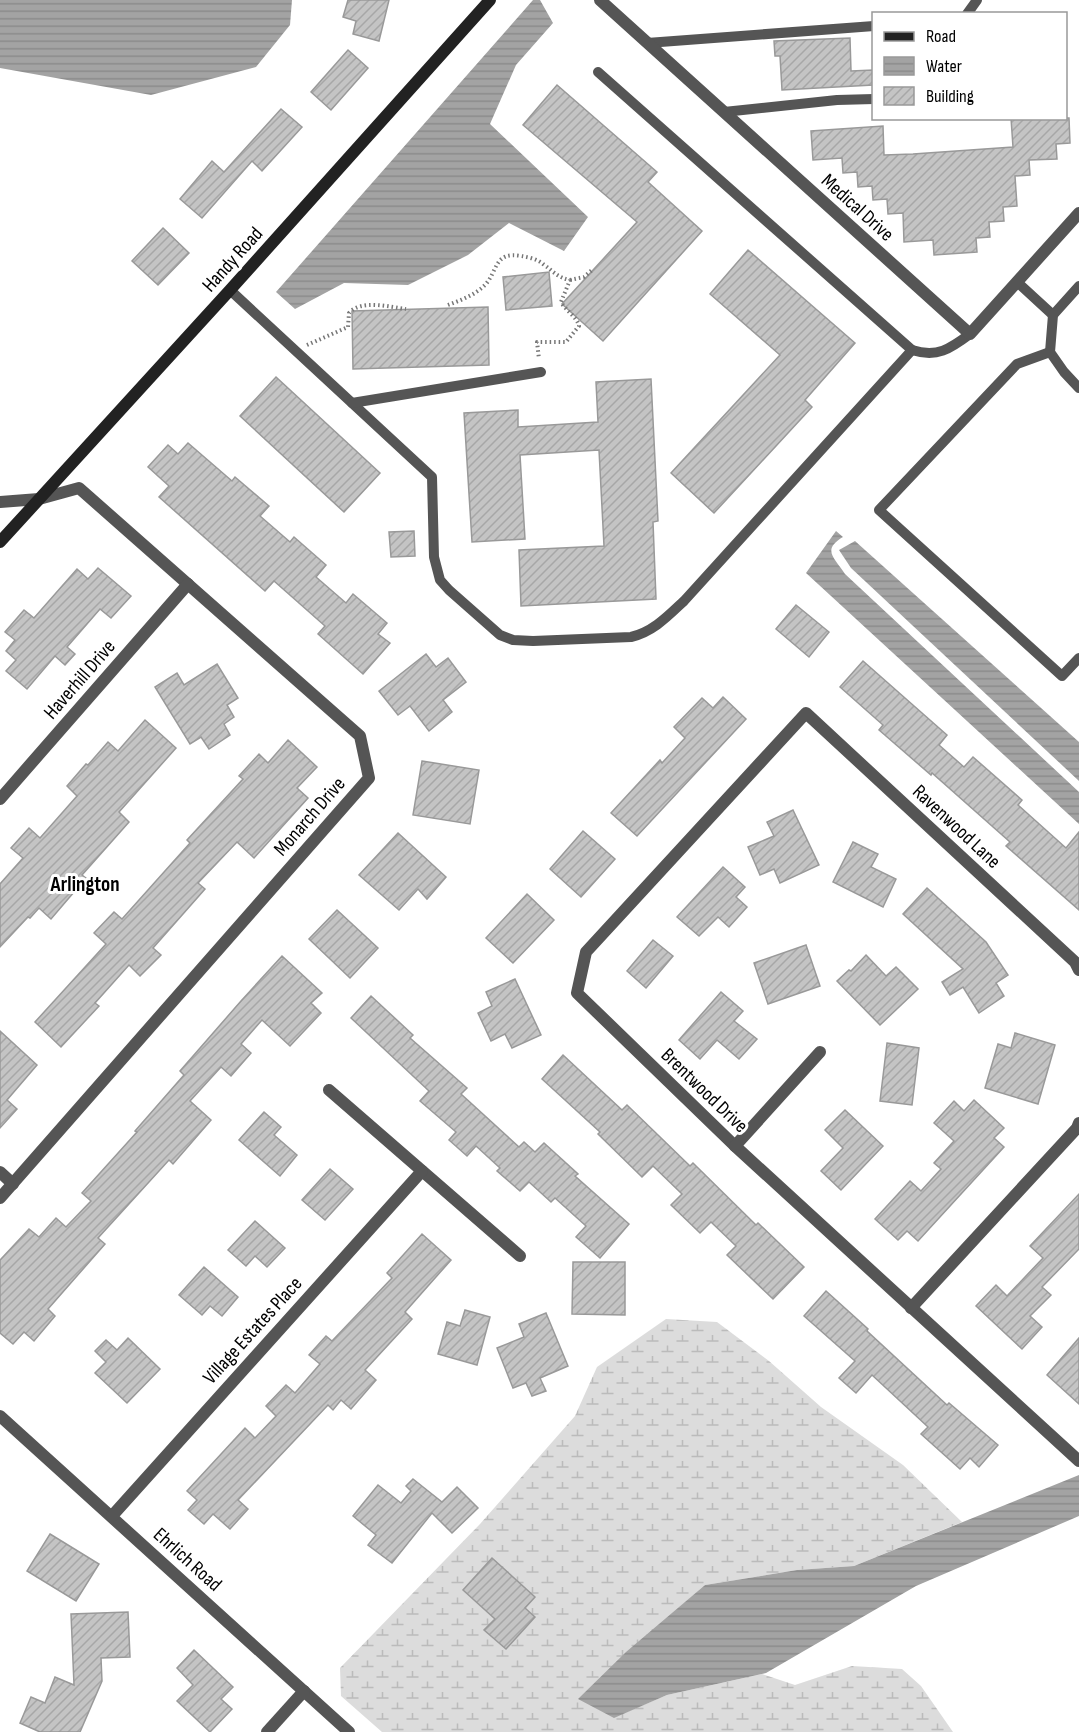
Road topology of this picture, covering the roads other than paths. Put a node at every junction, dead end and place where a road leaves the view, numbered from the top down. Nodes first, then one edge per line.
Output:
1 (490, 0) edge
2 (600, 0) edge
3 (872, 26) edge
4 (647, 43) junction
5 (598, 72) dead end
6 (872, 99) edge
7 (723, 111) junction
8 (1079, 213) edge
9 (1017, 282) junction
10 (1079, 286) edge
11 (230, 290) junction
12 (1053, 315) junction
13 (970, 334) junction
14 (912, 350) junction
15 (1050, 352) junction
16 (541, 372) road end
17 (1079, 388) edge
18 (352, 403) junction
19 (39, 499) junction
20 (0, 502) edge
21 (0, 542) edge
22 (188, 584) junction
23 (1079, 658) edge
24 (806, 713) joint
25 (0, 800) edge
26 (1079, 970) edge
27 (820, 1052) dead end
28 (329, 1090) dead end
29 (1079, 1123) edge
30 (735, 1146) junction
31 (422, 1171) junction
32 (0, 1172) edge
33 (13, 1184) junction
34 (0, 1198) edge
35 (520, 1256) dead end
36 (911, 1308) junction
37 (0, 1416) edge
38 (1079, 1461) edge
39 (112, 1516) junction
40 (304, 1691) junction
41 (267, 1732) edge
42 (349, 1732) edge

1 - 11 street, Handy Road
2 - 4 street, Medical Drive
3 - 4 lane
4 - 7 street, Medical Drive
5 - 14 lane
6 - 7 lane
7 - 13 street, Medical Drive
8 - 9 street
9 - 12 lane
9 - 13 street
10 - 12 lane
11 - 18 lane
11 - 19 street, Handy Road
12 - 15 lane
13 - 14 lane
14 - 18 lane
15 - 17 lane
15 - 23 lane
16 - 18 lane
19 - 20 street
19 - 21 street, Handy Road
19 - 22 street, Monarch Drive
22 - 25 street, Haverhill Drive
22 - 33 street, Monarch Drive
24 - 26 street, Ravenwood Lane
24 - 30 street, Brentwood Drive
27 - 30 street
28 - 31 street
29 - 36 street
30 - 36 street, Brentwood Drive
31 - 35 street
31 - 39 street, Village Estates Place
32 - 33 street
33 - 34 street, Monarch Drive
36 - 38 street, Brentwood Drive
37 - 39 street, Ehrlich Road
39 - 40 street, Ehrlich Road
40 - 41 street
40 - 42 street, Ehrlich Road

